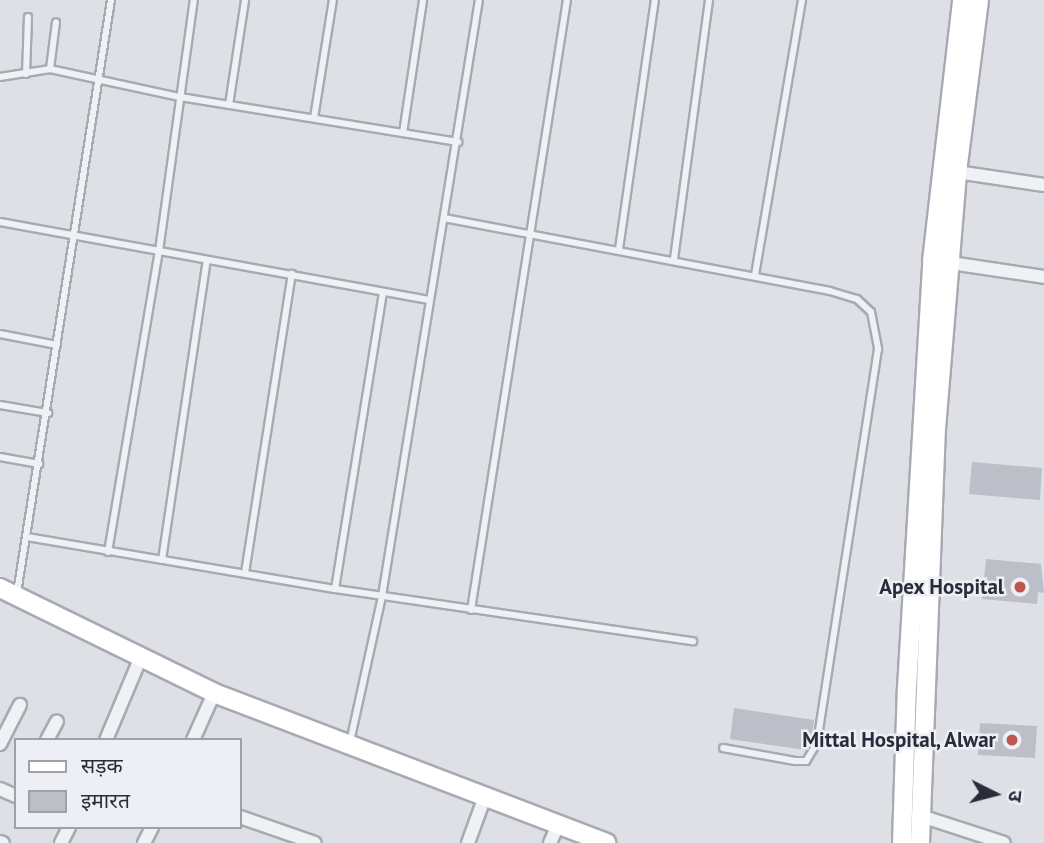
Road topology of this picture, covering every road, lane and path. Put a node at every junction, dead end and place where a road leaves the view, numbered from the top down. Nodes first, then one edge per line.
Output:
1 (111, 0) edge
2 (194, 0) edge
3 (246, 0) edge
4 (333, 0) edge
5 (423, 0) edge
6 (479, 0) edge
7 (566, 0) edge
8 (655, 0) edge
9 (709, 0) edge
10 (802, 0) edge
11 (970, 4) edge
12 (28, 18) dead end
13 (56, 22) dead end
14 (50, 69) junction
15 (26, 74) junction
16 (0, 77) edge
17 (99, 80) junction
18 (180, 97) junction
19 (229, 105) junction
20 (314, 118) junction
21 (403, 134) junction
22 (458, 142) junction
23 (957, 172) junction
24 (1044, 185) edge
25 (444, 218) junction
26 (0, 222) edge
27 (531, 233) junction
28 (74, 237) junction
29 (619, 249) junction
30 (159, 251) junction
31 (674, 259) junction
32 (207, 260) junction
33 (932, 261) junction
34 (951, 263) junction
35 (292, 274) junction
36 (755, 275) junction
37 (1044, 277) edge
38 (383, 292) junction
39 (429, 300) junction
40 (0, 334) edge
41 (57, 345) junction
42 (0, 405) edge
43 (48, 413) junction
44 (0, 457) edge
45 (39, 464) junction
46 (27, 537) junction
47 (108, 552) junction
48 (162, 560) junction
49 (246, 573) junction
50 (335, 589) junction
51 (8, 592) edge
52 (382, 596) junction
53 (471, 610) junction
54 (693, 641) dead end
55 (140, 659) junction
56 (214, 693) junction
57 (20, 705) dead end
58 (57, 721) dead end
59 (48, 738) edge
60 (107, 738) edge
61 (194, 738) edge
62 (0, 744) edge
63 (349, 747) junction
64 (723, 748) dead end
65 (0, 789) edge
66 (484, 799) junction
67 (14, 802) edge
68 (921, 816) junction
69 (242, 818) edge
70 (554, 835) edge
71 (315, 843) edge
72 (468, 843) edge
73 (606, 843) edge
74 (902, 843) edge
75 (920, 843) edge
76 (1004, 843) edge

1 - 17 lane
2 - 18 lane
3 - 19 lane
4 - 20 lane
5 - 21 lane
6 - 22 lane
7 - 27 lane
8 - 29 lane
9 - 31 lane
10 - 36 lane
11 - 23 main road
11 - 33 main road
12 - 15 lane
13 - 14 lane
14 - 15 lane
14 - 17 lane
15 - 16 lane
17 - 18 lane
17 - 28 lane
18 - 19 lane
18 - 30 lane
19 - 20 lane
20 - 21 lane
21 - 22 lane
22 - 25 lane
23 - 24 street
23 - 34 main road
25 - 27 lane
25 - 39 lane
26 - 28 lane
27 - 29 lane
27 - 53 lane
28 - 30 lane
28 - 41 lane
29 - 31 lane
30 - 32 lane
30 - 47 lane
31 - 36 lane
32 - 35 lane
32 - 48 lane
33 - 34 street
33 - 74 main road
34 - 37 street
34 - 68 main road
35 - 38 lane
35 - 49 lane
36 - 64 lane
38 - 39 lane
38 - 50 lane
39 - 52 lane
40 - 41 lane
41 - 43 lane
42 - 43 lane
43 - 45 lane
44 - 45 lane
45 - 46 lane
46 - 47 lane
46 - 51 lane
47 - 48 lane
48 - 49 lane
49 - 50 lane
50 - 52 lane
51 - 55 main road
52 - 53 lane
52 - 63 lane
53 - 54 lane
55 - 56 main road
55 - 60 street
56 - 61 street
56 - 63 main road
57 - 62 street
58 - 59 street
63 - 66 main road
65 - 67 street
66 - 70 main road
66 - 72 street
68 - 75 main road
68 - 76 street
69 - 71 street
70 - 73 main road

